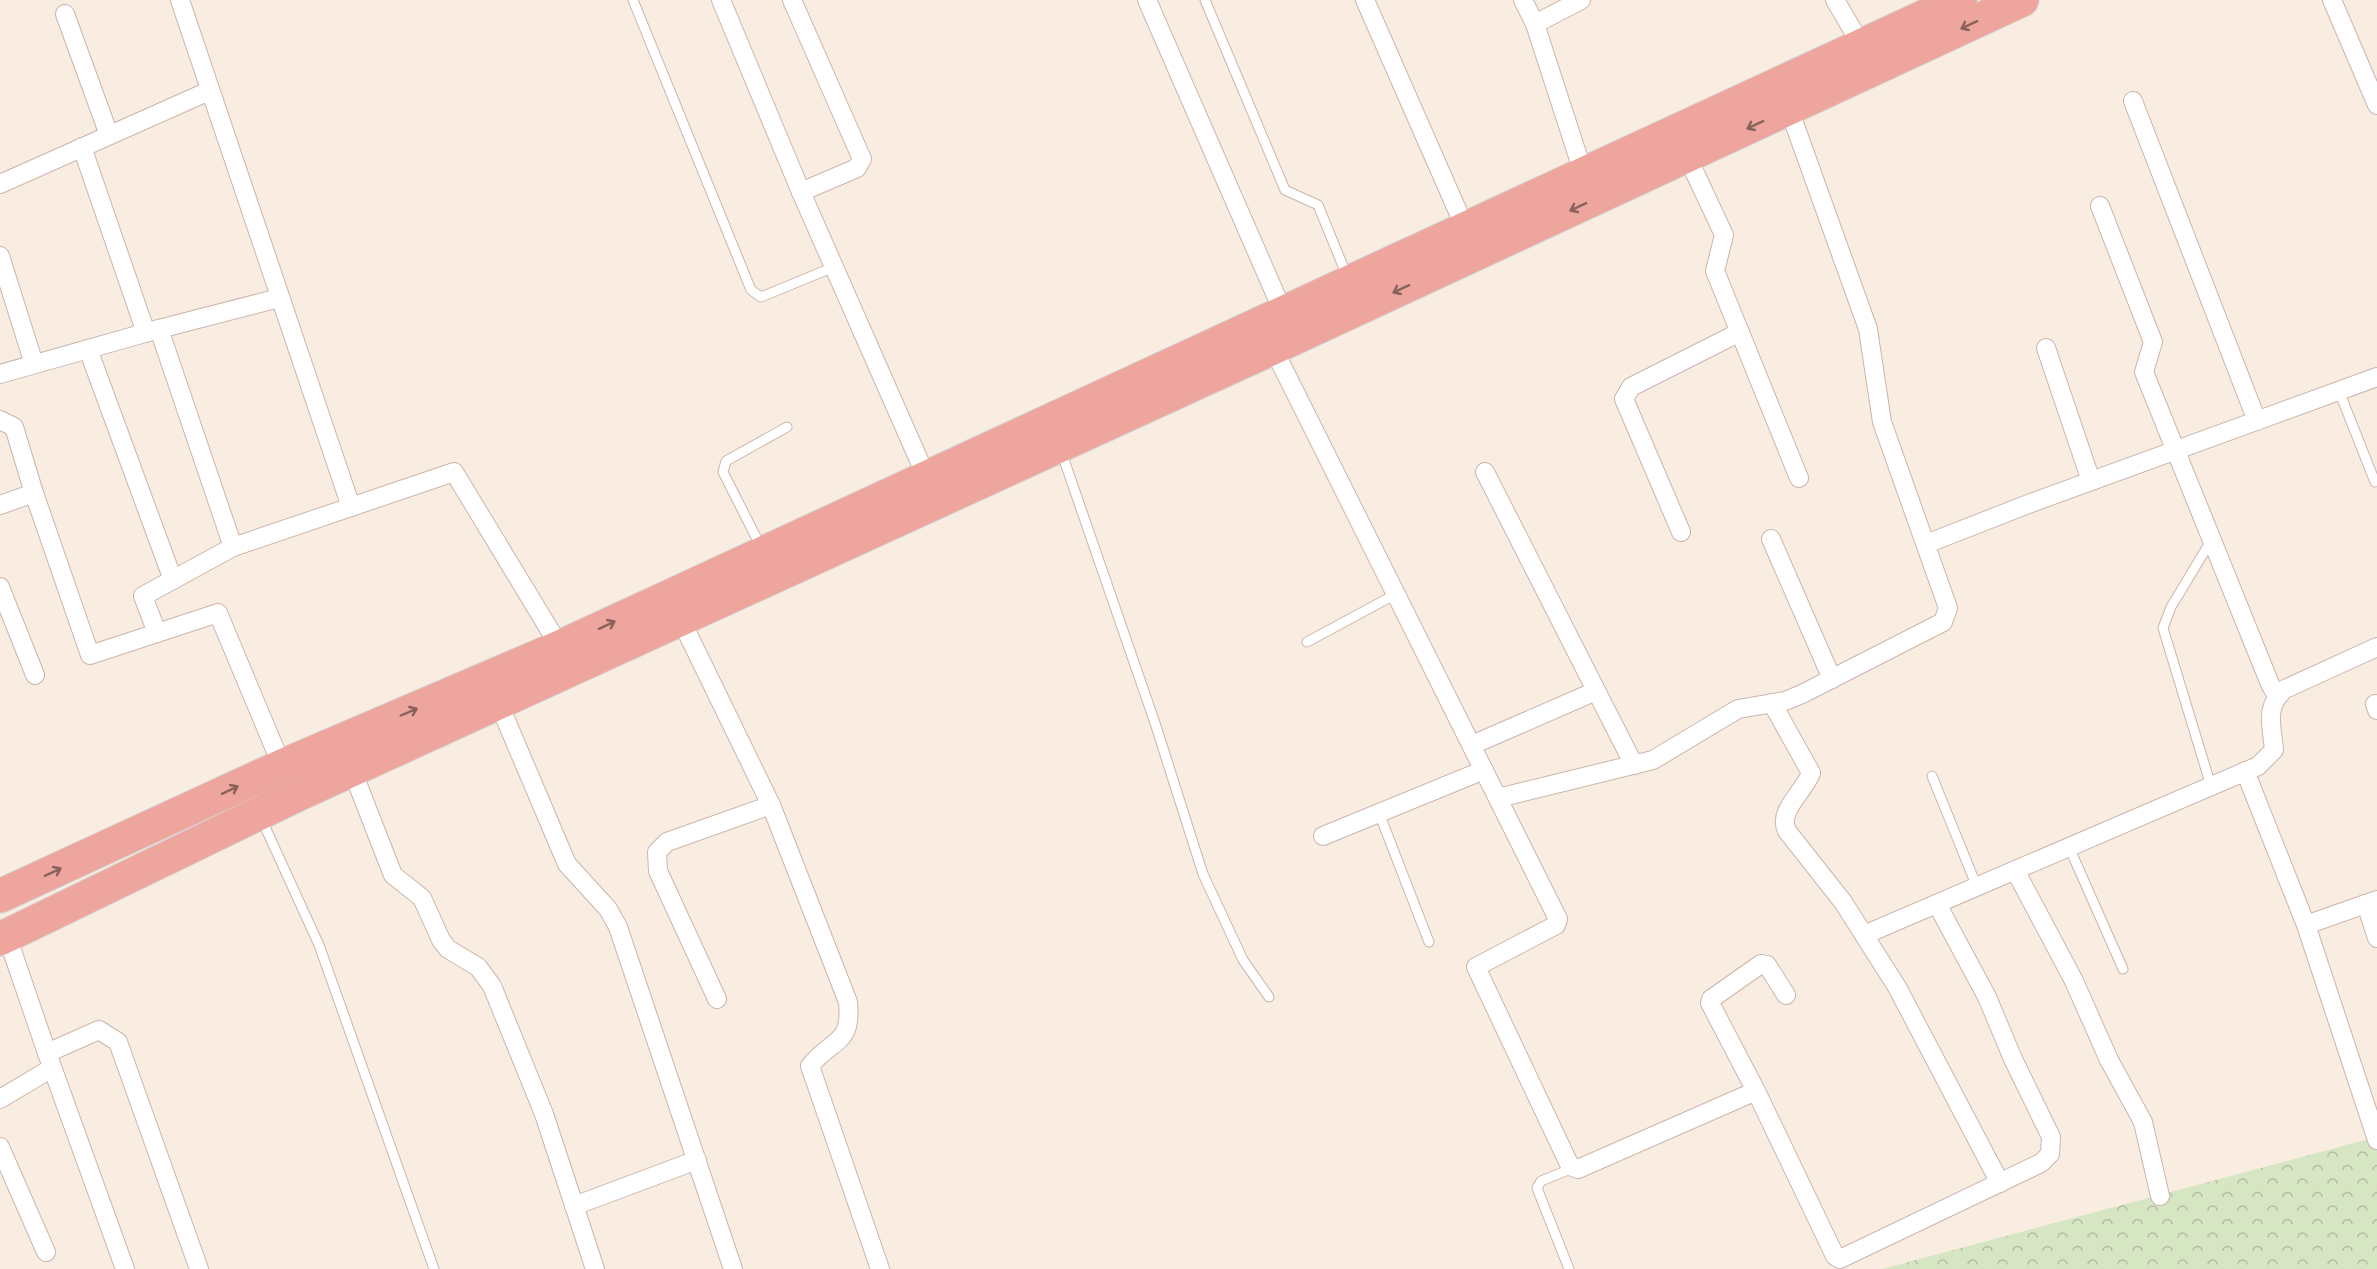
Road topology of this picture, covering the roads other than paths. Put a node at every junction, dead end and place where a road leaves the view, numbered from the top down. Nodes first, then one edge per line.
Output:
1 (180, 0) edge
2 (633, 0) edge
3 (721, 0) edge
4 (792, 0) edge
5 (1148, 0) edge
6 (1205, 0) edge
7 (1365, 0) edge
8 (1524, 0) edge
9 (1581, 0) edge
10 (1835, 0) edge
11 (1960, 0) edge
12 (2022, 0) edge
13 (2332, 0) edge
14 (64, 15) dead end
15 (1535, 24) junction
16 (1862, 46) junction
17 (209, 91) junction
18 (2133, 101) dead end
19 (2377, 105) edge
20 (1789, 109) junction
21 (109, 135) junction
22 (82, 147) junction
23 (1687, 156) junction
24 (1584, 176) junction
25 (2, 177) edge
26 (801, 192) junction
27 (2100, 206) dead end
28 (1466, 230) junction
29 (0, 256) edge
30 (834, 267) junction
31 (1350, 284) junction
32 (279, 298) junction
33 (1284, 314) junction
34 (152, 331) junction
35 (1740, 332) junction
36 (1273, 348) junction
37 (2046, 348) dead end
38 (88, 349) junction
39 (34, 364) junction
40 (0, 374) edge
41 (2377, 377) edge
42 (2339, 391) junction
43 (0, 420) edge
44 (2257, 420) junction
45 (787, 427) dead end
46 (1059, 446) junction
47 (2176, 450) junction
48 (1485, 472) dead end
49 (1799, 478) dead end
50 (2091, 481) junction
51 (2375, 482) dead end
52 (931, 490) junction
53 (34, 494) junction
54 (0, 505) edge
55 (351, 507) junction
56 (1681, 532) dead end
57 (1771, 539) dead end
58 (2212, 539) junction
59 (1926, 544) junction
60 (233, 547) junction
61 (764, 552) junction
62 (173, 580) junction
63 (0, 588) edge
64 (1396, 594) junction
65 (680, 618) junction
66 (157, 633) junction
67 (1307, 642) dead end
68 (560, 646) junction
69 (2377, 647) edge
70 (35, 675) dead end
71 (1832, 679) junction
72 (1596, 691) junction
73 (2277, 696) junction
74 (1772, 703) junction
75 (499, 705) junction
76 (1472, 745) junction
77 (1634, 765) junction
78 (282, 766) junction
79 (352, 770) junction
80 (1484, 770) junction
81 (2245, 771) junction
82 (1932, 776) dead end
83 (2211, 786) junction
84 (1498, 798) junction
85 (771, 805) junction
86 (1379, 813) junction
87 (259, 814) junction
88 (1323, 836) dead end
89 (2069, 847) junction
90 (2015, 870) junction
91 (1977, 887) junction
92 (0, 896) edge
93 (2371, 902) edge
94 (1937, 904) junction
95 (2306, 925) junction
96 (1864, 935) junction
97 (4, 938) edge
98 (2377, 939) edge
99 (1429, 942) dead end
100 (2123, 969) dead end
101 (1786, 995) dead end
102 (1269, 997) dead end
103 (717, 999) dead end
104 (49, 1060) junction
105 (1756, 1091) junction
106 (0, 1099) edge
107 (2377, 1140) edge
108 (0, 1147) edge
109 (697, 1160) junction
110 (1573, 1168) junction
111 (2000, 1183) junction
112 (2160, 1196) dead end
113 (574, 1206) junction
114 (46, 1252) dead end
115 (125, 1269) edge
116 (199, 1269) edge
117 (434, 1269) edge
118 (595, 1269) edge
119 (733, 1269) edge
120 (880, 1269) edge
121 (1569, 1269) edge

1 - 17 street
2 - 30 lane
3 - 26 street
4 - 26 street
5 - 33 street
6 - 31 lane
7 - 28 street
8 - 15 street
9 - 15 street
10 - 16 street
11 - 16 highway
12 -> 20 highway
13 - 19 street
14 - 21 street
15 - 24 street
16 - 24 highway
17 - 21 street
17 - 32 street
18 - 44 street
20 -> 23 highway
20 - 59 street
21 - 22 street
22 - 25 street
22 - 34 street
23 - 35 street
23 -> 36 highway
24 - 28 highway
26 - 30 street
27 - 47 street
28 - 31 highway
29 - 39 street
30 - 52 street
31 - 33 highway
32 - 34 street
32 - 55 street
33 - 52 highway
34 - 38 street
34 - 60 street
35 - 49 street
35 - 56 street
36 - 46 highway
36 - 64 street
37 - 50 street
38 - 39 street
38 - 62 street
39 - 40 street
41 - 42 street
42 - 44 street
42 - 51 lane
43 - 53 street
44 - 47 street
45 - 61 lane
46 - 52 highway
46 - 102 lane
47 - 50 street
47 - 58 street
48 - 72 street
50 - 59 street
52 - 61 highway
52 - 65 highway
53 - 54 street
53 - 66 street
55 - 60 street
55 - 68 street
57 - 71 street
58 - 73 street
58 - 83 lane
59 - 71 street
60 - 62 street
68 -> 61 highway
62 - 66 street
63 - 70 street
64 - 67 lane
64 - 76 street
65 - 75 highway
65 - 85 street
66 - 78 street
78 -> 68 highway
69 - 73 street
71 - 74 street
72 - 76 street
72 - 77 street
73 - 81 street
74 - 77 street
74 - 96 street
75 - 79 highway
75 - 109 street
76 - 80 street
77 - 84 street
92 -> 78 highway
79 - 87 highway
79 - 113 street
80 - 84 street
80 - 86 street
81 - 83 street
81 - 95 street
82 - 91 lane
83 - 89 street
84 - 110 street
85 - 103 street
85 - 120 street
86 - 88 street
86 - 99 lane
87 - 97 highway
87 - 117 lane
89 - 90 street
89 - 100 lane
90 - 91 street
90 - 112 street
91 - 94 street
93 - 95 street
93 - 98 street
94 - 96 street
94 - 111 street
95 - 107 street
96 - 111 street
97 - 104 street
101 - 105 street
104 - 106 street
104 - 115 street
104 - 116 street
105 - 110 street
105 - 111 street
108 - 114 street
109 - 113 street
109 - 119 street
110 - 121 lane
113 - 118 street

